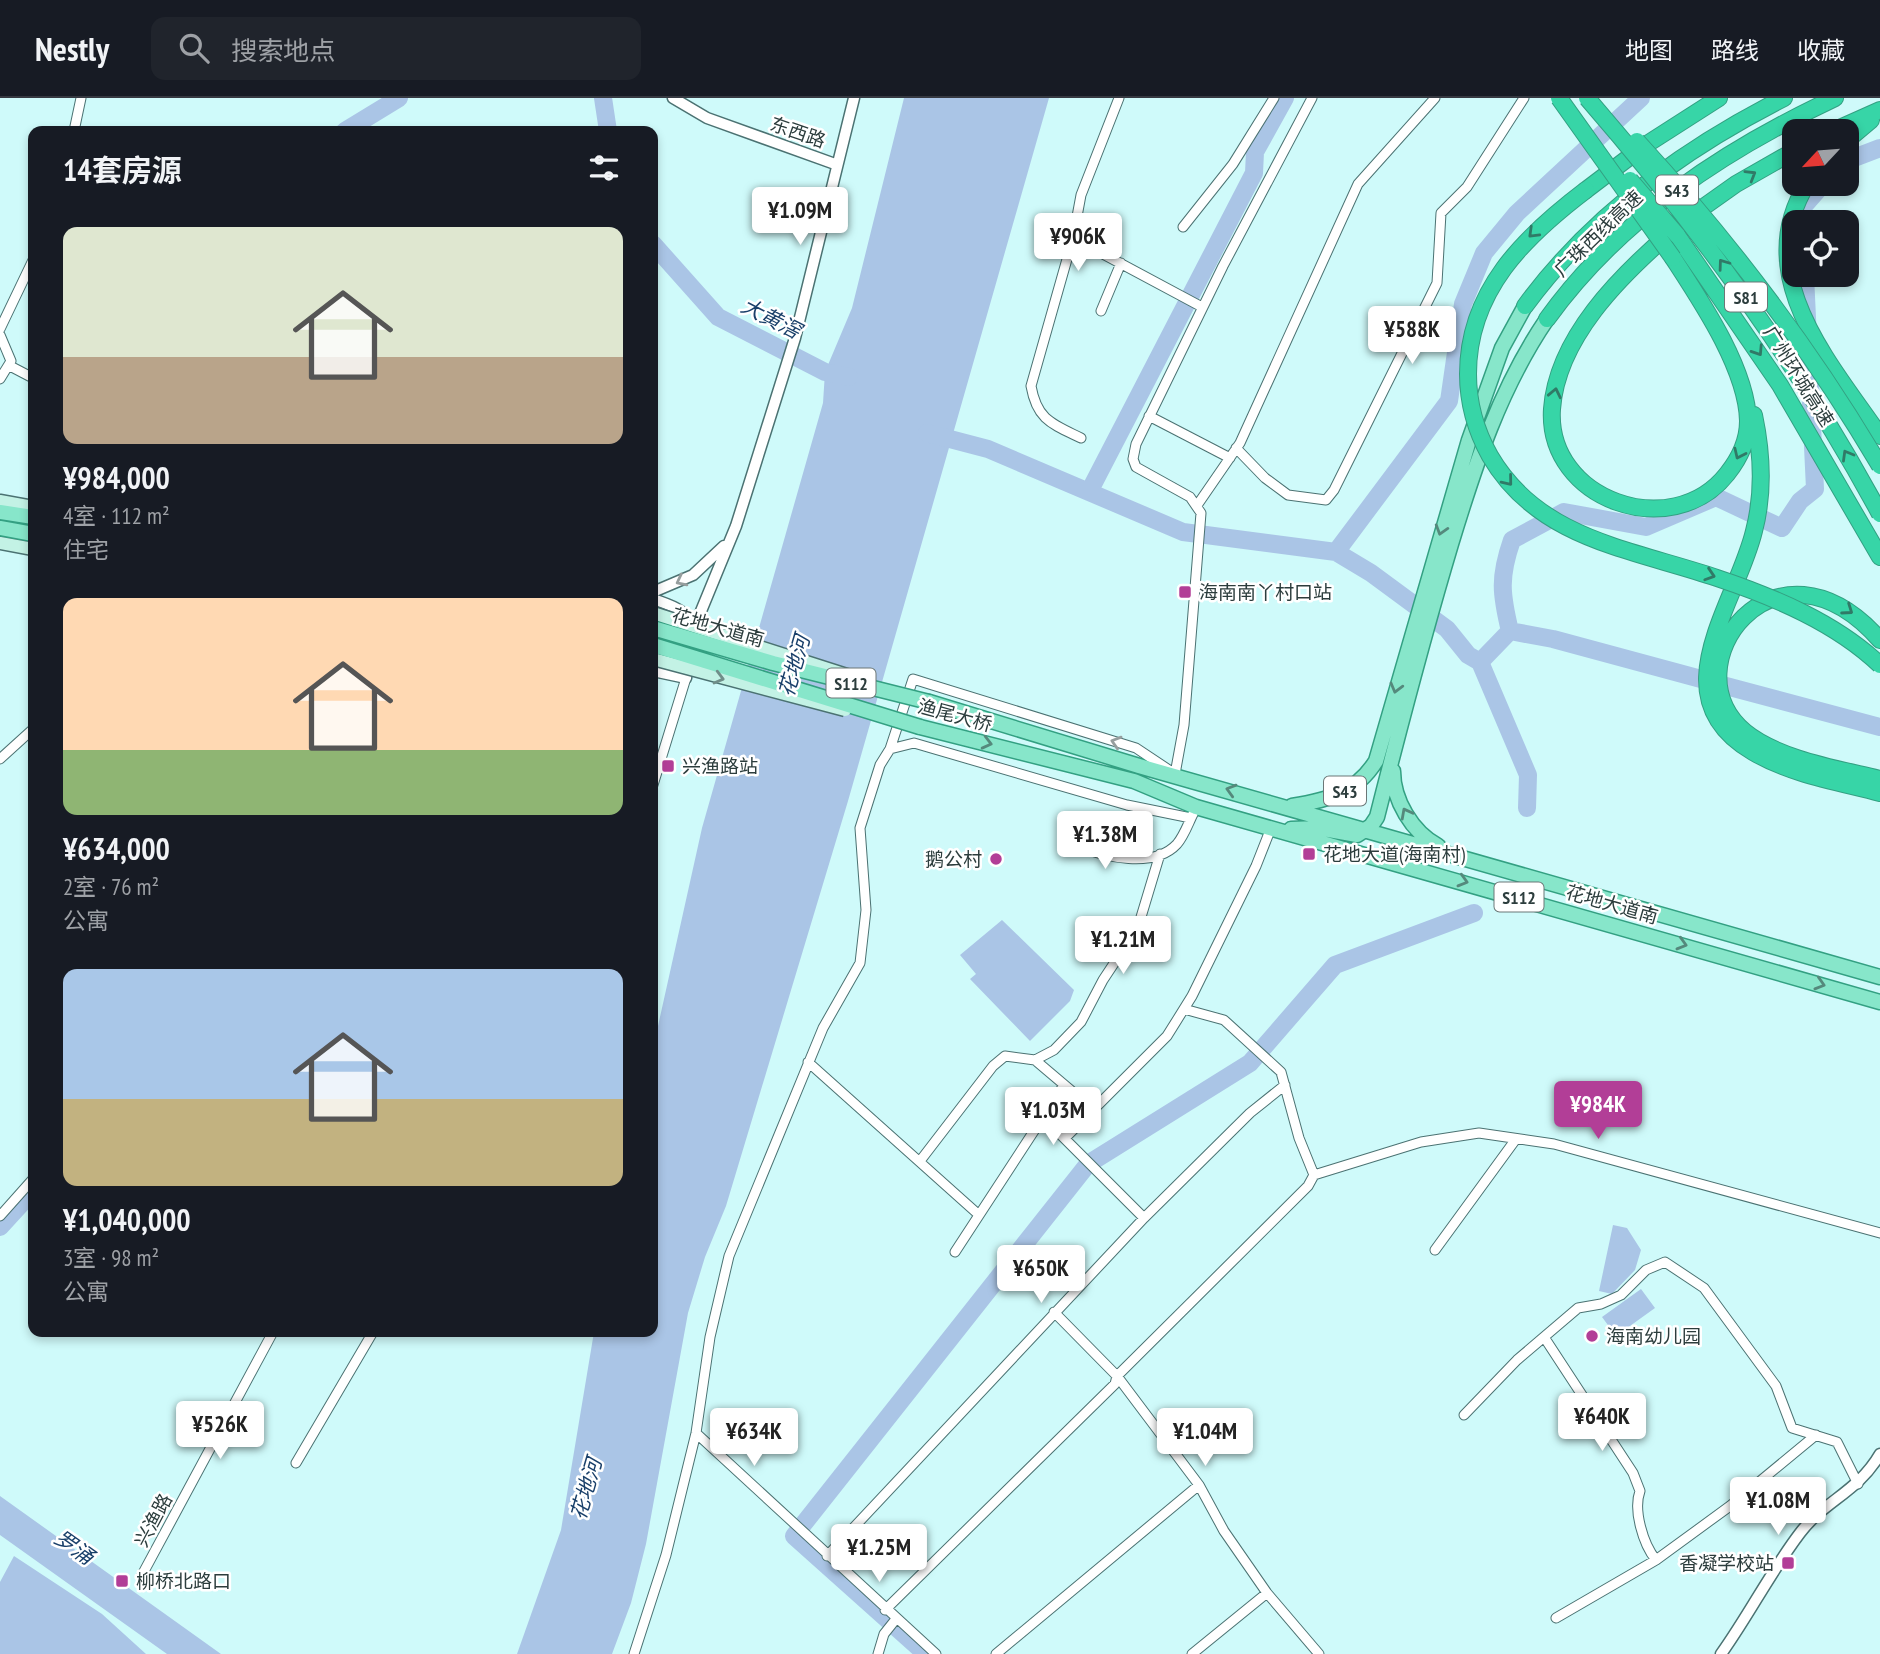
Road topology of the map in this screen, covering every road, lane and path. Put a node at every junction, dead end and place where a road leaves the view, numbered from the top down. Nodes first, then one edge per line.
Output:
1 (81, 98) edge
2 (673, 98) edge
3 (854, 98) edge
4 (1118, 98) edge
5 (1274, 98) edge
6 (1312, 98) edge
7 (1435, 98) edge
8 (1524, 98) edge
9 (1560, 98) edge
10 (1587, 98) edge
11 (1598, 98) edge
12 (1719, 98) edge
13 (1784, 98) edge
14 (1835, 98) edge
15 (1880, 112) edge
16 (1859, 120) edge
17 (75, 126) edge
18 (1859, 130) edge
19 (1782, 158) edge
20 (835, 164) junction
21 (1801, 196) edge
22 (1183, 227) dead end
23 (1073, 238) junction
24 (1673, 258) junction
25 (1121, 264) junction
26 (28, 270) edge
27 (1198, 305) junction
28 (1525, 306) joint
29 (1101, 311) dead end
30 (1547, 319) joint
31 (0, 329) edge
32 (0, 335) edge
33 (10, 366) junction
34 (28, 375) edge
35 (0, 379) edge
36 (1149, 416) junction
37 (1880, 436) edge
38 (1081, 438) dead end
39 (1237, 448) junction
40 (1230, 458) junction
41 (1880, 466) edge
42 (0, 501) edge
43 (28, 506) edge
44 (1199, 509) junction
45 (0, 512) edge
46 (1880, 514) edge
47 (28, 516) edge
48 (736, 526) junction
49 (0, 528) edge
50 (28, 533) edge
51 (0, 543) edge
52 (27, 548) edge
53 (1880, 558) edge
54 (1431, 589) junction
55 (658, 590) edge
56 (658, 601) edge
57 (658, 615) edge
58 (658, 629) edge
59 (1418, 633) junction
60 (693, 634) junction
61 (1880, 640) edge
62 (658, 646) edge
63 (658, 660) edge
64 (1880, 665) edge
65 (658, 672) edge
66 (686, 678) junction
67 (768, 678) joint
68 (929, 702) junction
69 (920, 727) junction
70 (28, 734) edge
71 (891, 748) junction
72 (1395, 751) junction
73 (0, 759) edge
74 (658, 770) edge
75 (1175, 774) junction
76 (1880, 779) edge
77 (1133, 781) joint
78 (1880, 793) edge
79 (1287, 807) junction
80 (1193, 812) junction
81 (1275, 829) junction
82 (1367, 829) junction
83 (1078, 846) dead end
84 (1160, 854) junction
85 (1455, 855) junction
86 (1880, 977) edge
87 (1880, 1002) edge
88 (1184, 1009) junction
89 (1035, 1060) junction
90 (808, 1062) junction
91 (1064, 1085) junction
92 (1285, 1085) junction
93 (1094, 1110) junction
94 (1043, 1117) junction
95 (1065, 1138) junction
96 (1516, 1139) junction
97 (920, 1161) junction
98 (1314, 1175) junction
99 (28, 1185) edge
100 (979, 1214) junction
101 (0, 1216) edge
102 (1144, 1218) junction
103 (1880, 1233) edge
104 (1435, 1250) dead end
105 (955, 1252) dead end
106 (1054, 1312) junction
107 (270, 1337) edge
108 (370, 1337) edge
109 (1544, 1338) junction
110 (1117, 1376) junction
111 (1464, 1415) dead end
112 (696, 1433) junction
113 (1816, 1435) junction
114 (1880, 1454) edge
115 (296, 1464) dead end
116 (1858, 1484) junction
117 (1199, 1485) junction
118 (827, 1556) junction
119 (1656, 1560) junction
120 (142, 1575) dead end
121 (1267, 1593) junction
122 (885, 1610) junction
123 (1556, 1618) dead end
124 (896, 1619) junction
125 (634, 1654) edge
126 (878, 1654) edge
127 (936, 1654) edge
128 (996, 1654) edge
129 (1192, 1654) edge
130 (1319, 1654) edge
131 (1721, 1654) edge

1 - 17 street
2 - 20 street, 东西路
3 - 20 street
4 - 23 street
5 - 22 street
6 - 27 street
7 - 39 street
8 - 39 street
9 - 24 highway, bridge
9 -> 53 highway, 广州环城高速 / S81, bridge
46 -> 10 highway, 广州环城高速 / S81, bridge
11 - 41 highway, bridge
12 -> 64 highway, bridge
13 - 28 highway, 广珠西线高速 / S43
14 - 30 highway, 广珠西线高速 / S43
15 - 16 highway
15 - 18 highway
24 -> 19 highway
20 - 48 street
21 - 37 highway
23 - 25 street
23 - 38 street
24 - 78 highway
25 - 27 street
25 - 29 street
26 - 31 street
27 - 36 street
28 -> 54 main road, 广珠西线高速 / S43
30 - 54 main road, 广珠西线高速 / S43
32 - 33 street
33 - 34 street
33 - 35 street
36 - 40 street
36 - 44 street
39 - 40 street
40 - 44 street
42 - 43 main road
44 - 75 street
45 - 47 main road
48 -> 55 street
48 - 60 street
49 - 50 main road
51 - 52 main road
54 - 59 main road, 广珠西线高速 / S43
56 - 60 street, 花地大道南
57 - 68 main road, bridge
58 - 68 main road, 花地大道南 / S112, bridge
59 - 72 main road, S43
59 -> 79 main road, S43
60 - 66 street
76 -> 61 highway
62 - 67 main road, 花地大道南 / S112, bridge
63 -> 69 main road, bridge
65 - 66 street
66 - 74 street
67 - 69 main road, 渔尾大桥 / S112, bridge
68 - 75 main road, 花地大道南 / S112
69 -> 77 main road, 渔尾大桥 / S112
70 - 73 street
75 -> 71 street
71 - 80 street
71 - 90 street
72 - 82 main road, S43
85 -> 72 main road
79 -> 75 main road, 花地大道南 / S112
77 - 80 main road, 花地大道南 / S112
79 - 81 main road
79 - 82 main road, 花地大道南
80 - 81 main road, 花地大道南 / S112
80 - 84 street
81 - 82 main road
81 -> 87 main road, 花地大道南 / S112
81 - 88 street
82 - 85 main road, 花地大道南 / S112
83 - 84 street
84 - 89 street
85 - 86 main road, 花地大道南 / S112
88 - 92 street
88 - 93 street
89 - 91 street
89 - 97 street
90 - 97 street
90 - 112 street
91 - 93 street
91 - 94 street
92 - 98 street
92 - 102 street
93 - 95 street
94 - 95 street
94 - 100 street
95 - 102 street
96 - 98 street
96 - 103 street
96 - 104 street
97 - 100 street
98 - 110 street
99 - 101 street
100 - 105 street
102 - 106 street
106 - 110 street
106 - 118 street
107 - 120 street, 兴渔路
108 - 115 street
109 - 111 street
109 - 113 street
109 - 119 street
110 - 117 street
110 - 122 street
112 - 118 street
112 - 125 street
113 - 116 street
113 - 119 street
114 - 116 street
116 - 131 street
117 - 121 street
117 - 128 street
118 - 122 street
119 - 123 street
121 - 129 street
121 - 130 street
122 - 124 street
124 - 126 street
124 - 127 street

